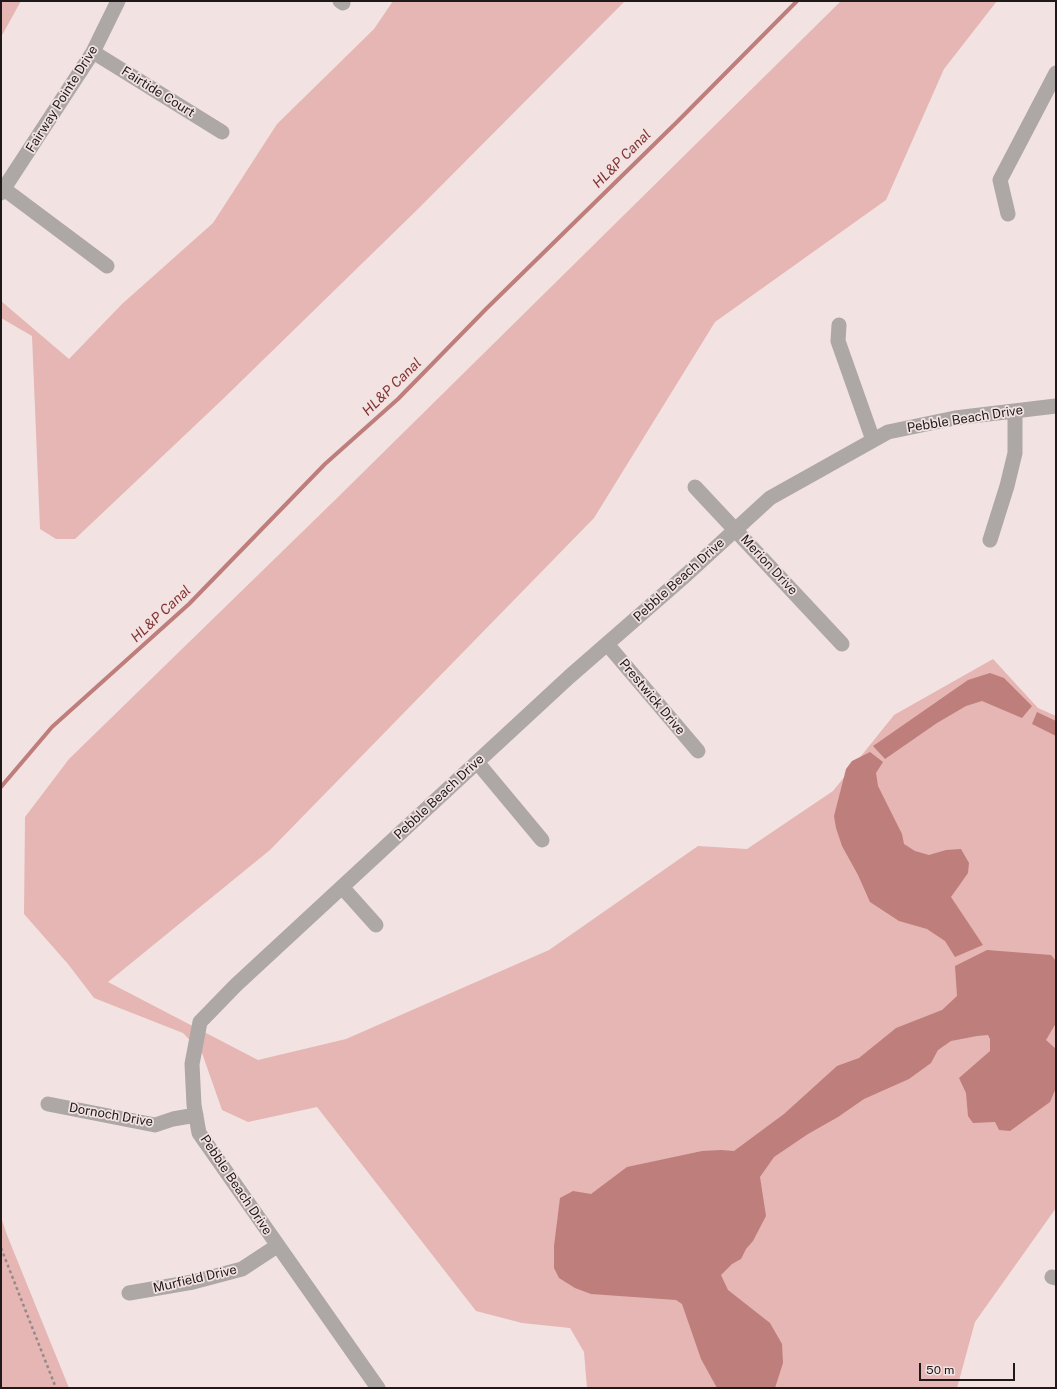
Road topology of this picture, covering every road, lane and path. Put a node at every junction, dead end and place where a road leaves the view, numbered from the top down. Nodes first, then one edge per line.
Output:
1 (118, 1) edge
2 (93, 52) junction
3 (1056, 73) edge
4 (222, 132) dead end
5 (2, 191) edge
6 (1008, 214) dead end
7 (107, 266) dead end
8 (840, 325) dead end
9 (1056, 406) edge
10 (1014, 411) junction
11 (873, 440) junction
12 (695, 487) dead end
13 (736, 530) junction
14 (990, 540) dead end
15 (607, 644) junction
16 (842, 644) dead end
17 (698, 751) dead end
18 (477, 762) junction
19 (542, 840) dead end
20 (342, 887) junction
21 (376, 925) dead end
22 (48, 1104) dead end
23 (196, 1115) junction
24 (277, 1246) junction
25 (1, 1248) edge
26 (129, 1293) dead end
27 (56, 1388) edge
28 (378, 1388) edge

1 - 2 street, Fairway Pointe Drive
2 - 4 street, Fairtide Court
2 - 5 street, Fairway Pointe Drive
3 - 6 street
5 - 7 street
8 - 11 street
9 - 10 street, Pebble Beach Drive
10 - 11 street, Pebble Beach Drive
10 - 14 street
11 - 13 street, Pebble Beach Drive
12 - 13 street, Merion Drive
13 - 15 street, Pebble Beach Drive
13 - 16 street, Merion Drive
15 - 17 street, Prestwick Drive
15 - 18 street, Pebble Beach Drive
18 - 19 street
18 - 20 street, Pebble Beach Drive
20 - 21 street
20 - 23 street, Pebble Beach Drive
22 - 23 street, Dornoch Drive
23 - 24 street, Pebble Beach Drive
24 - 26 street, Murfield Drive
24 - 28 street, Pebble Beach Drive
25 - 27 path

